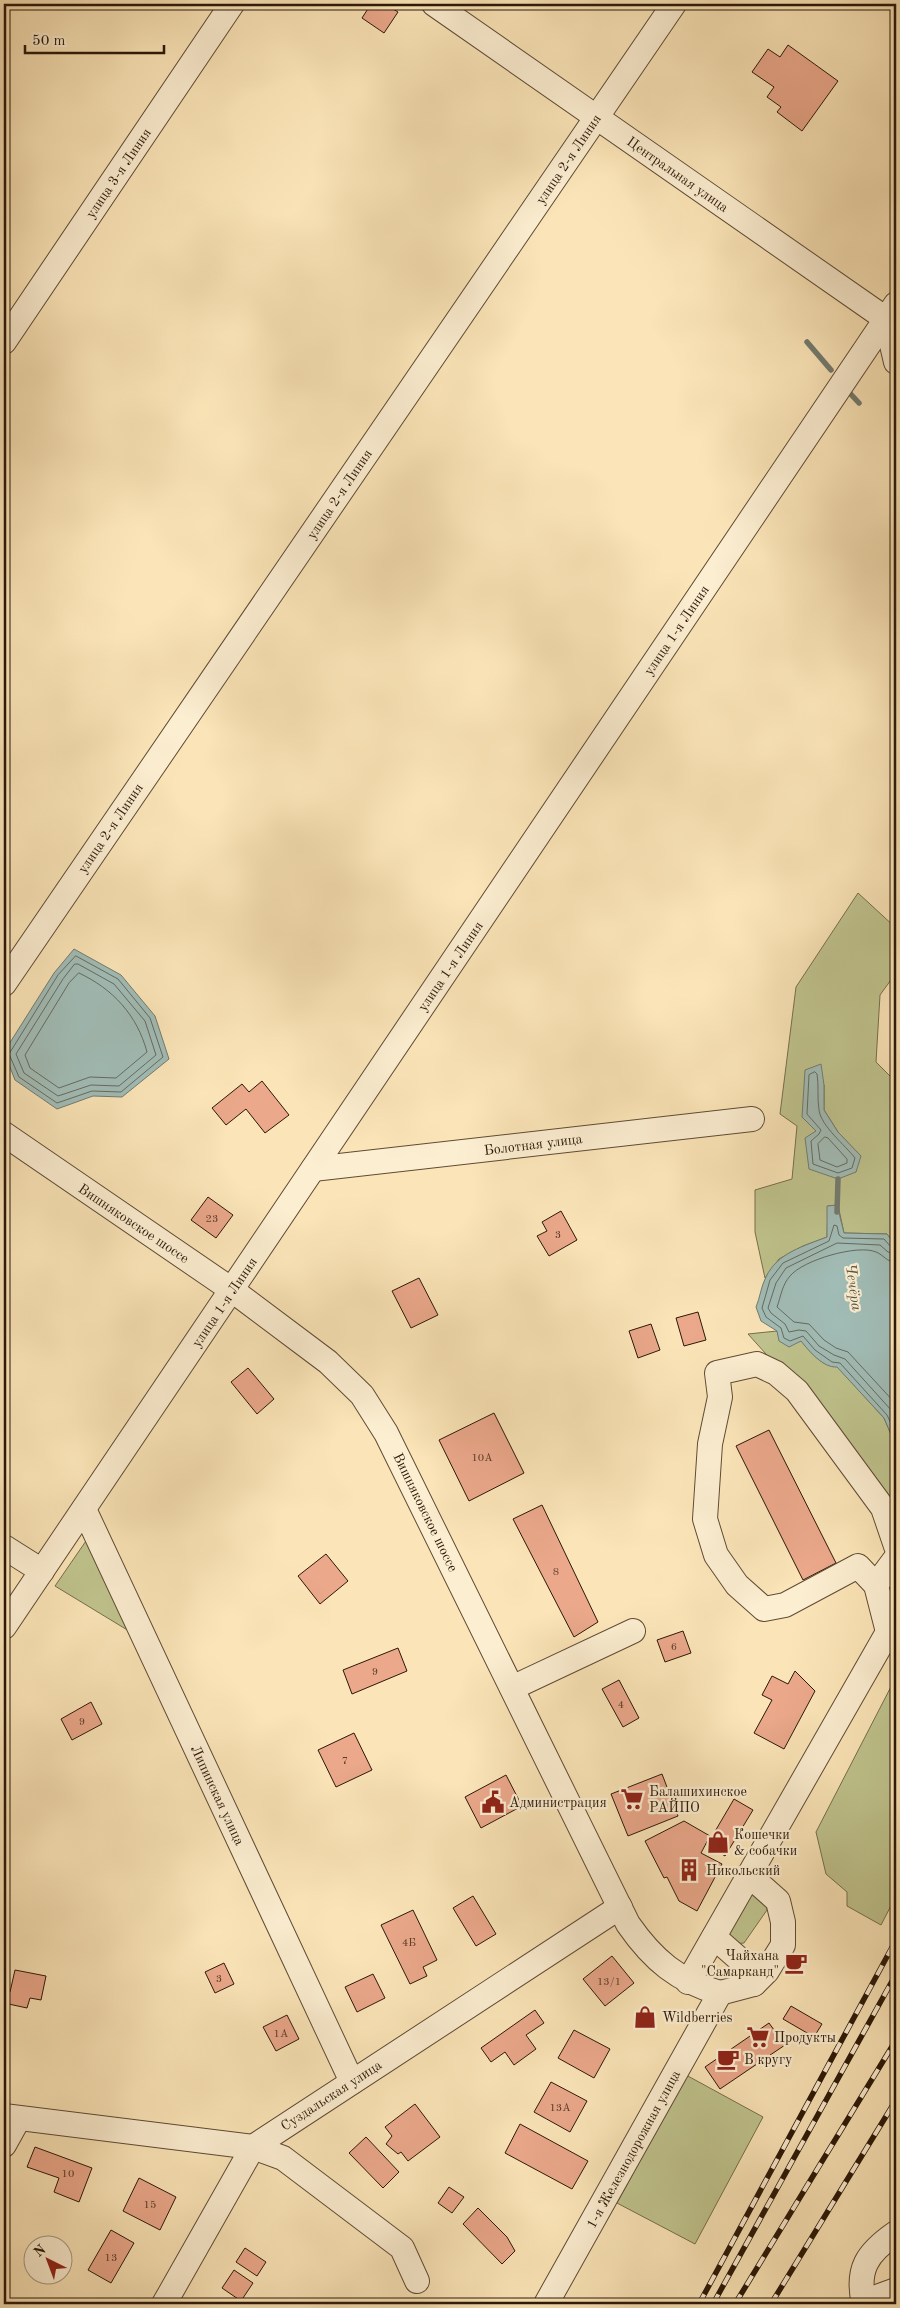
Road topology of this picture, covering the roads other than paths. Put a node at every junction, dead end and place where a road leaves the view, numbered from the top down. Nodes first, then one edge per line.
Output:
1 (232, 4) edge
2 (434, 4) edge
3 (674, 4) edge
4 (596, 117) junction
5 (893, 313) edge
6 (4, 342) edge
7 (896, 362) edge
8 (4, 984) edge
9 (752, 1119) dead end
10 (4, 1134) edge
11 (313, 1169) junction
12 (232, 1290) junction
13 (84, 1509) junction
14 (896, 1546) edge
15 (4, 1547) edge
16 (896, 1558) edge
17 (42, 1572) junction
18 (876, 1585) junction
19 (4, 1627) edge
20 (633, 1631) dead end
21 (892, 1632) edge
22 (512, 1688) junction
23 (750, 1876) junction
24 (620, 1907) junction
25 (714, 1937) junction
26 (688, 1982) junction
27 (754, 1984) junction
28 (720, 1993) junction
29 (352, 2082) junction
30 (11, 2117) edge
31 (4, 2145) edge
32 (253, 2147) junction
33 (896, 2233) edge
34 (417, 2281) dead end
35 (896, 2290) edge
36 (555, 2297) edge
37 (863, 2303) edge
38 (164, 2304) edge

1 - 6 street, улица 3-я Линия
2 - 4 street, Центральная улица
3 - 4 street, улица 2-я Линия
4 - 5 street, Центральная улица
4 - 8 street, улица 2-я Линия
5 - 7 street
5 - 11 street, улица 1-я Линия
9 - 11 street, Болотная улица
10 - 12 street, Вишняковское шоссе
11 - 12 street, улица 1-я Линия
12 - 13 street, улица 1-я Линия
12 - 22 street, Вишняковское шоссе
13 - 17 street, улица 1-я Линия
13 - 29 street, Липинская улица
14 - 18 street
15 - 17 street
16 - 18 street
17 - 19 street, улица 1-я Линия
18 - 21 street
20 - 22 street
21 - 23 street
22 - 24 street, Вишняковское шоссе
23 - 25 street
23 - 27 street
24 - 26 street, Вишняковское шоссе
24 - 29 street, Суздальская улица
25 - 26 street
25 - 27 street
26 - 28 street, Вишняковское шоссе
27 - 28 street
28 - 36 street, 1-я Железнодорожная улица
29 - 32 street, Суздальская улица
30 - 31 street
30 - 32 street
32 - 34 street
32 - 38 street
33 - 37 street
35 - 37 street

